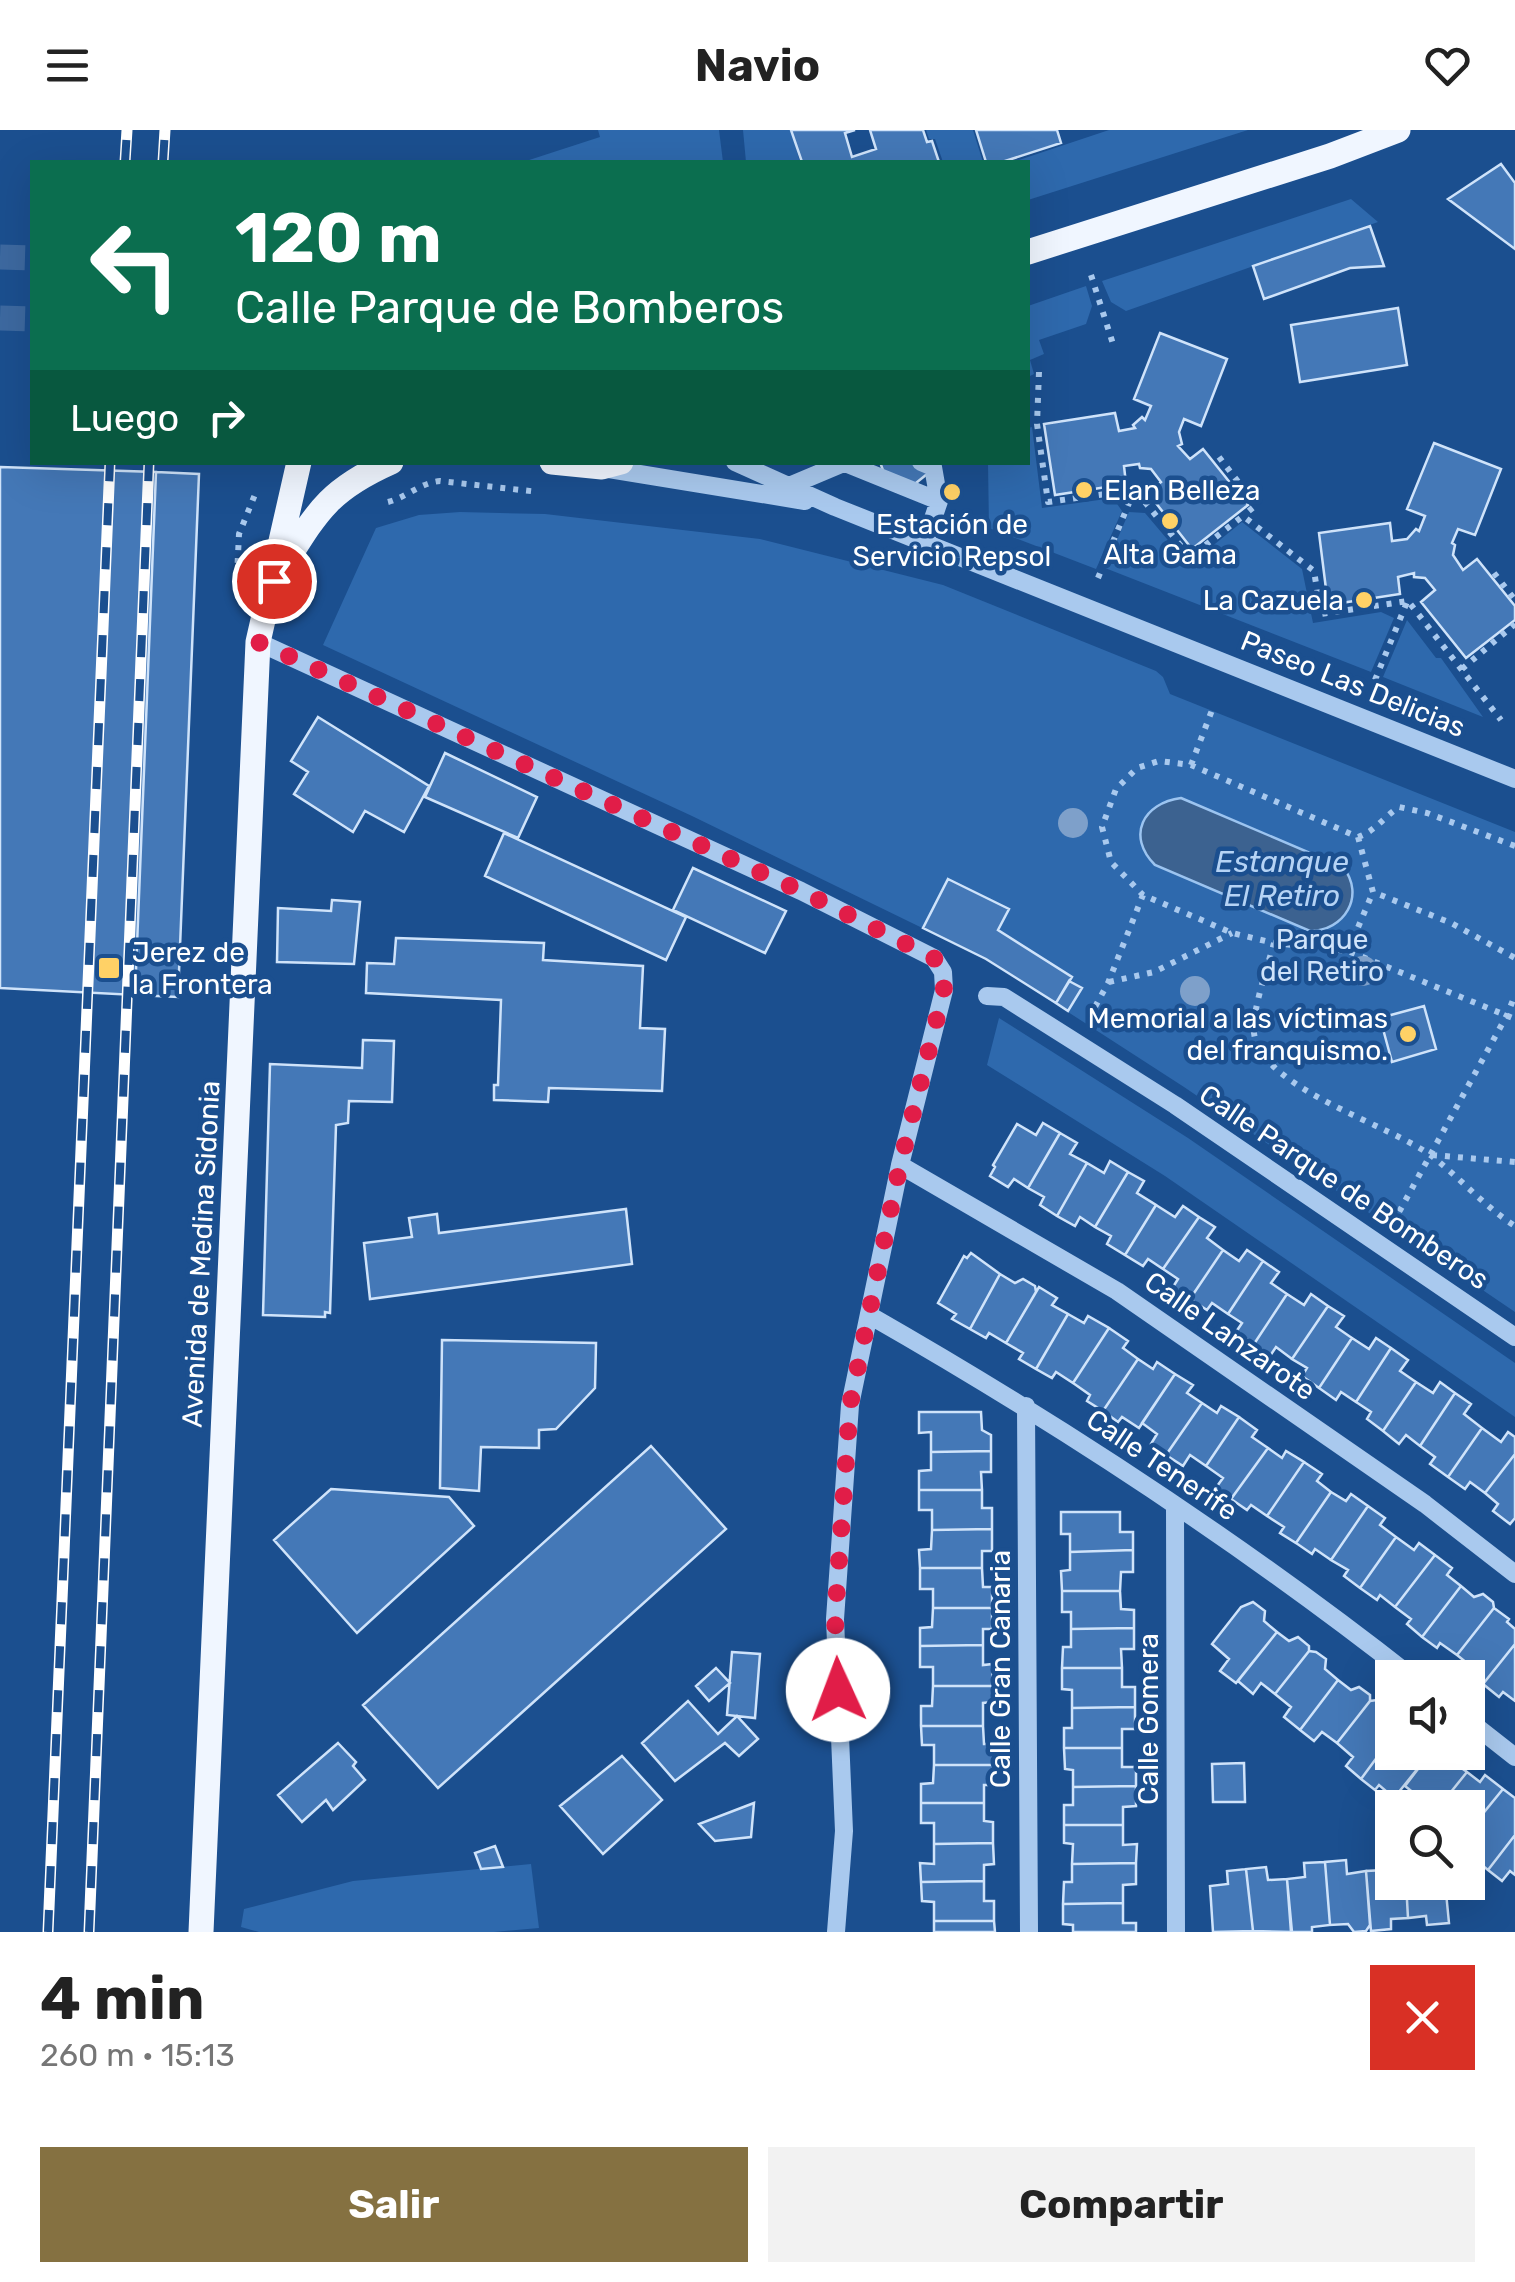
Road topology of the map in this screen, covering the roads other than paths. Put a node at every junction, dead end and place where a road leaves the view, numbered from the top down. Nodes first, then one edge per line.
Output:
1 (1398, 130) edge
2 (1030, 251) edge
3 (299, 465) edge
4 (387, 465) edge
5 (612, 465) edge
6 (742, 465) edge
7 (840, 465) edge
8 (850, 465) edge
9 (928, 465) edge
10 (789, 486) junction
11 (940, 501) junction
12 (835, 507) junction
13 (925, 542) junction
14 (274, 581) junction
15 (258, 642) junction
16 (1515, 780) edge
17 (986, 996) dead end
18 (900, 1165) junction
19 (869, 1315) junction
20 (1515, 1337) edge
21 (1026, 1406) junction
22 (1175, 1506) junction
23 (1515, 1574) edge
24 (1390, 1660) edge
25 (1485, 1733) edge
26 (1515, 1757) edge
27 (200, 1932) edge
28 (836, 1932) edge
29 (1029, 1932) edge
30 (1176, 1932) edge

1 - 2 main road
3 - 14 main road, Avenida de Medina Sidonia
4 - 14 main road, Avenida de Medina Sidonia
5 - 12 street, Paseo Las Delicias
6 - 10 street, Paseo Las Delicias
7 - 10 street
8 - 11 street
9 - 11 street
10 - 12 street, Paseo Las Delicias
11 - 13 street
12 - 13 street, Paseo Las Delicias
13 - 16 street, Paseo Las Delicias
14 - 15 main road, Avenida de Medina Sidonia
15 - 18 street
15 - 27 main road, Avenida de Medina Sidonia
17 - 20 street, Calle Parque de Bomberos
18 - 19 street
18 - 23 street, Calle Lanzarote
19 - 21 street, Calle Tenerife
19 - 28 street
21 - 22 street, Calle Tenerife
21 - 29 street, Calle Gran Canaria
22 - 24 street, Calle Tenerife
22 - 30 street, Calle Gomera
25 - 26 street

